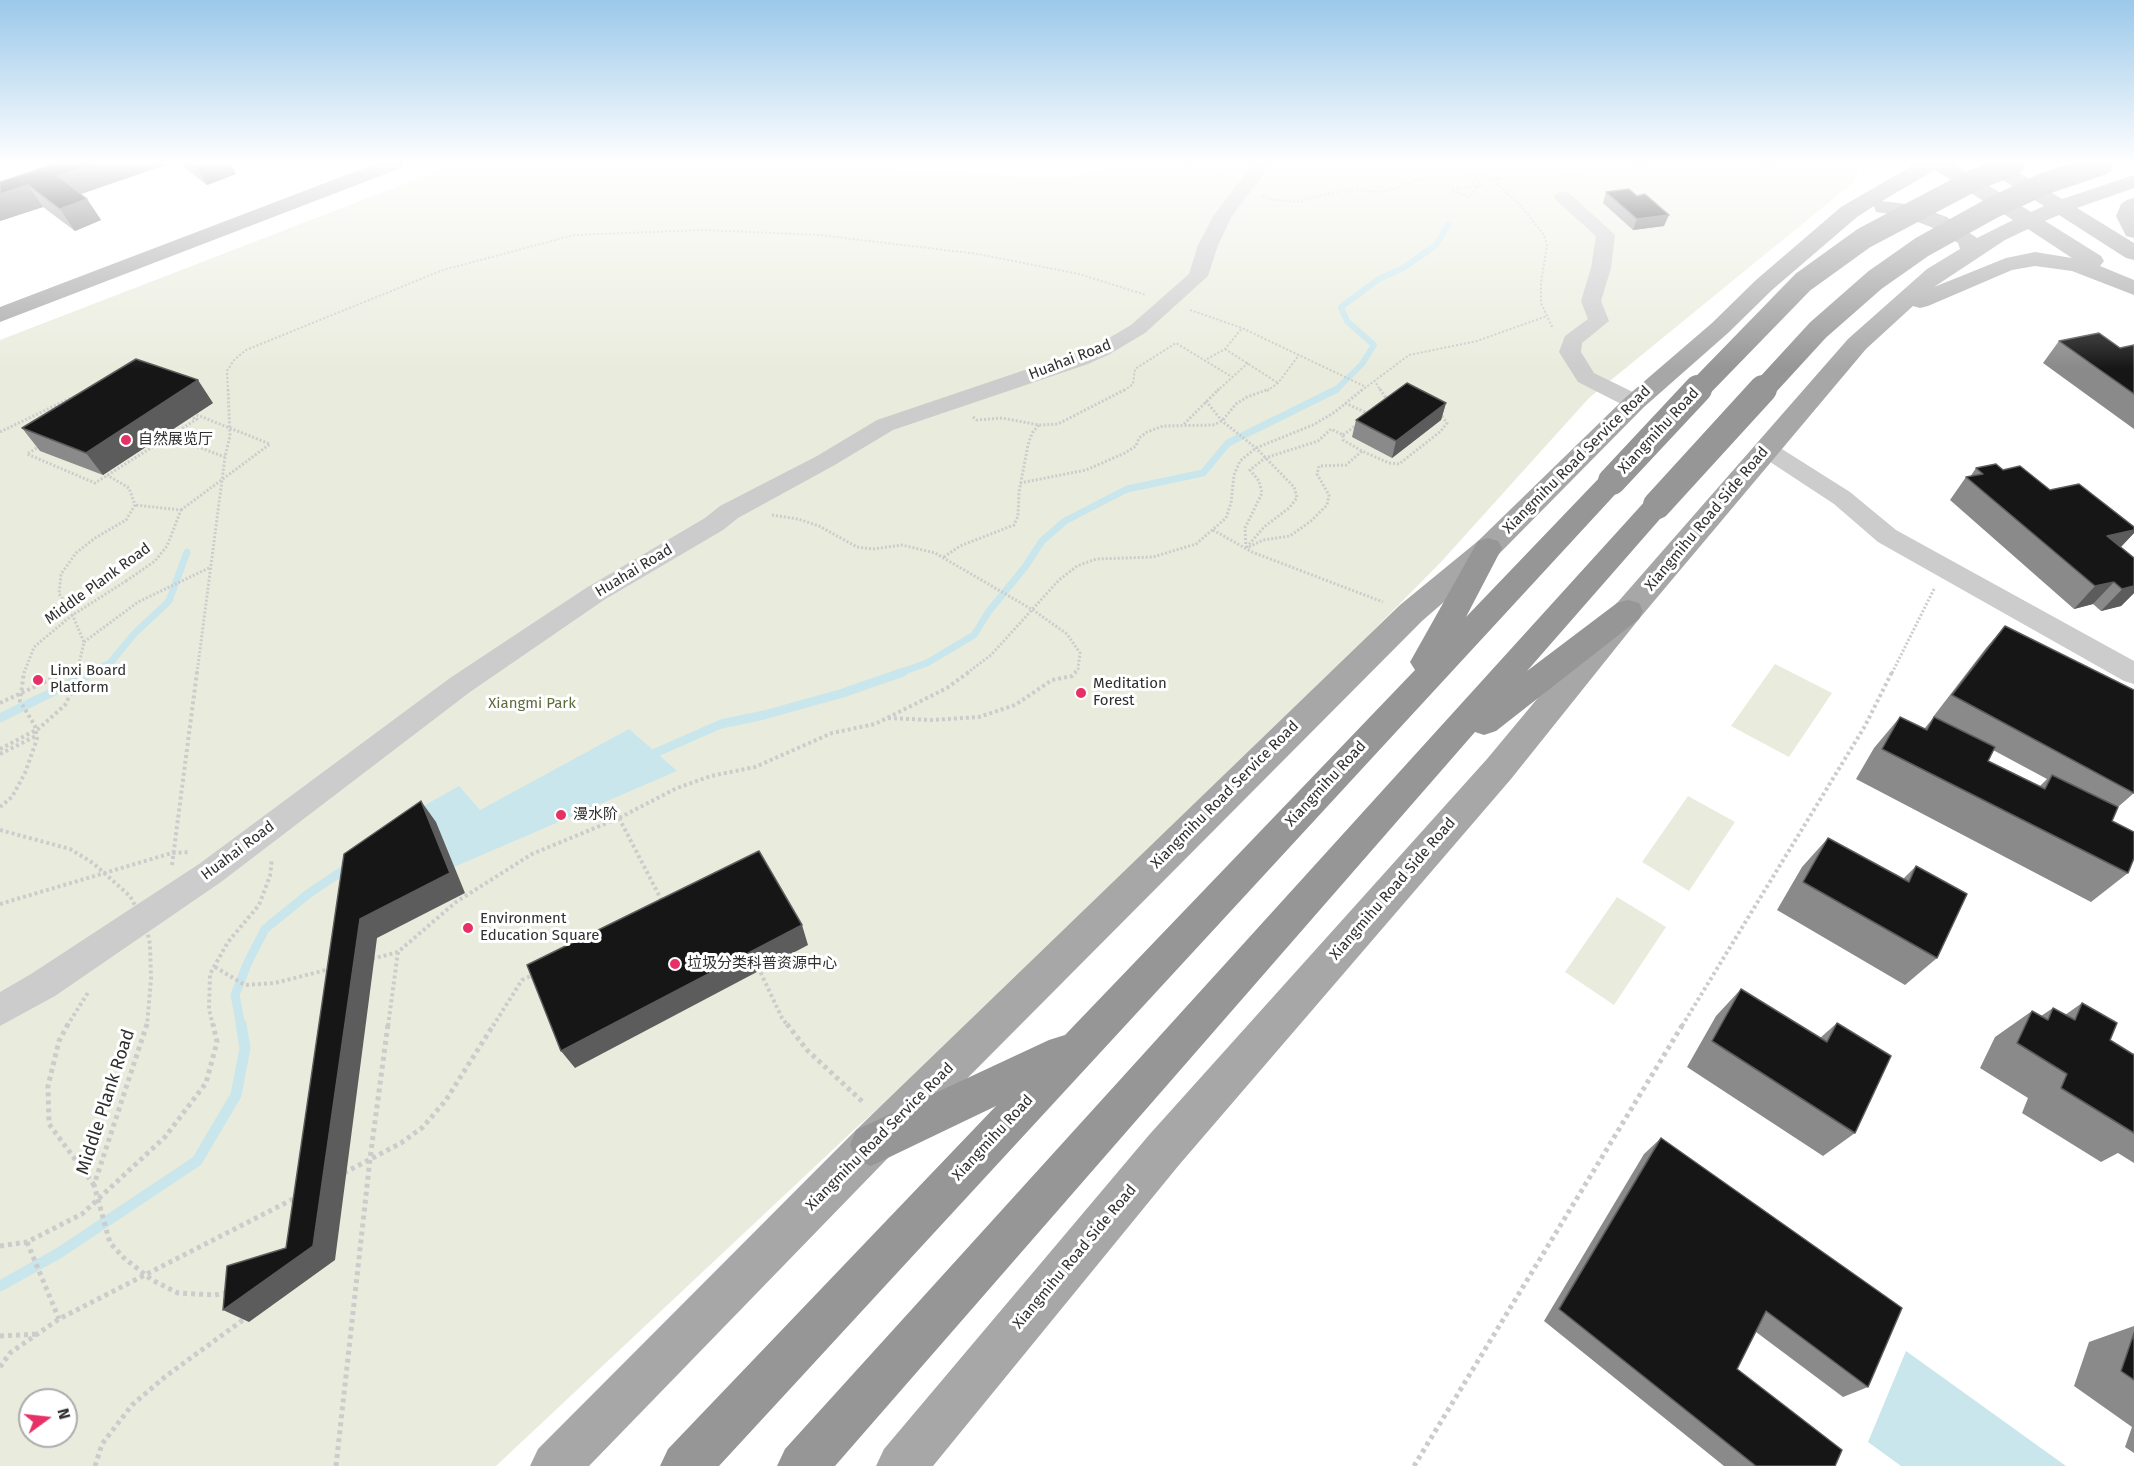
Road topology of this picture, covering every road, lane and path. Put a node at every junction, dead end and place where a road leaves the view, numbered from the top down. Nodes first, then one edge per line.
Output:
1 (215, 232) edge
2 (641, 232) edge
3 (760, 232) edge
4 (1214, 232) edge
5 (1542, 232) edge
6 (1603, 232) edge
7 (1826, 232) edge
8 (1876, 232) edge
9 (1948, 232) edge
10 (1958, 232) edge
11 (2003, 232) edge
12 (2047, 232) edge
13 (2101, 232) edge
14 (1971, 250) junction
15 (2134, 253) edge
16 (2134, 288) edge
17 (1170, 302) junction
18 (1888, 314) junction
19 (0, 315) edge
20 (1242, 328) junction
21 (1225, 349) junction
22 (1299, 355) junction
23 (1207, 360) junction
24 (1248, 363) junction
25 (1232, 377) junction
26 (1374, 380) junction
27 (1278, 383) junction
28 (1366, 387) junction
29 (75, 396) edge
30 (1398, 398) edge
31 (955, 400) junction
32 (1206, 401) junction
33 (1635, 402) junction
34 (1345, 403) junction
35 (1378, 408) edge
36 (186, 410) edge
37 (1436, 411) edge
38 (1369, 414) junction
39 (186, 416) edge
40 (1222, 421) junction
41 (179, 422) dead end
42 (16, 424) junction
43 (32, 424) edge
44 (1040, 425) junction
45 (1184, 425) junction
46 (188, 426) junction
47 (0, 432) edge
48 (1343, 435) junction
49 (171, 437) junction
50 (46, 442) edge
51 (1256, 448) junction
52 (1766, 449) junction
53 (1362, 451) junction
54 (225, 457) junction
55 (1265, 458) junction
56 (107, 475) junction
57 (1020, 483) junction
58 (135, 505) junction
59 (182, 510) junction
60 (729, 512) junction
61 (1213, 530) junction
62 (1246, 548) junction
63 (1488, 548) junction
64 (944, 557) junction
65 (212, 567) junction
66 (1944, 568) junction
67 (1033, 610) junction
68 (1628, 611) junction
69 (1411, 613) junction
70 (84, 642) junction
71 (81, 665) junction
72 (2134, 674) edge
73 (1404, 702) junction
74 (0, 704) edge
75 (888, 718) junction
76 (36, 736) junction
77 (0, 749) edge
78 (0, 754) edge
79 (1423, 768) junction
80 (0, 807) edge
81 (619, 818) junction
82 (275, 823) junction
83 (0, 830) edge
84 (0, 904) edge
85 (666, 910) edge
86 (151, 930) dead end
87 (142, 937) dead end
88 (368, 950) dead end
89 (398, 952) junction
90 (755, 959) edge
91 (342, 966) edge
92 (214, 967) junction
93 (543, 970) edge
94 (95, 985) dead end
95 (0, 1010) edge
96 (1081, 1045) junction
97 (881, 1135) junction
98 (370, 1159) junction
99 (339, 1175) dead end
100 (94, 1185) junction
101 (308, 1191) edge
102 (27, 1242) junction
103 (0, 1246) edge
104 (236, 1291) edge
105 (256, 1311) edge
106 (59, 1319) junction
107 (40, 1334) junction
108 (0, 1336) edge
109 (0, 1367) edge
110 (95, 1466) edge
111 (336, 1466) edge
112 (555, 1466) edge
113 (685, 1466) edge
114 (802, 1466) edge
115 (901, 1466) edge
116 (1414, 1466) edge

1 - 19 main road
2 - 54 path
3 - 17 path
4 - 17 street, Huahai Road
5 - 26 path
6 - 33 street
7 - 33 main road, Xiangmihu Road Service Road
8 - 73 highway, Xiangmihu Road, bridge
9 - 79 highway, bridge
10 - 14 main road
11 - 14 main road
12 - 16 main road
13 - 15 main road
14 - 18 main road
16 - 18 main road
17 - 20 path
17 - 31 street, Huahai Road
18 - 52 main road, Xiangmihu Road Side Road
20 - 21 path
20 - 22 path
21 - 23 path
21 - 24 path
22 - 27 path
22 - 28 path
23 - 25 path
23 - 44 path
24 - 25 path
24 - 27 path
25 - 32 path
26 - 28 path
26 - 30 path
27 - 40 path
28 - 34 path
29 - 42 path
31 - 44 path
31 - 60 street, Huahai Road
32 - 40 path
32 - 45 path
33 - 63 main road, Xiangmihu Road Service Road
34 - 38 path
34 - 51 path
35 - 38 path
36 - 59 path, bridge
37 - 53 path
38 - 48 path
39 - 46 path
40 - 45 path
40 - 51 path
41 - 46 path
42 - 43 path
42 - 47 path
44 - 57 path
45 - 57 path
46 - 49 path
48 - 53 path
48 - 55 path
49 - 54 path
49 - 56 path
50 - 56 path
51 - 55 path
51 - 61 path
52 - 66 street
52 - 68 main road, Xiangmihu Road Side Road
53 - 62 path
54 - 65 path
55 - 62 path
55 - 62 path
56 - 58 path
57 - 64 path
58 - 59 path
58 - 70 path
59 - 76 path, Middle Plank Road, bridge
60 - 64 path
60 - 82 street, Huahai Road
61 - 62 path
61 - 67 path
62 - 69 path
63 - 69 main road, Xiangmihu Road Service Road
63 - 73 highway
64 - 67 path
65 - 70 path
65 - 84 path
66 - 72 street
66 - 116 path
67 - 75 path
67 - 75 path
68 - 79 highway
68 - 115 main road, Xiangmihu Road Side Road
69 - 97 main road, Xiangmihu Road Service Road
70 - 71 path
71 - 74 path
71 - 77 path
73 - 96 highway, Xiangmihu Road
75 - 81 path
76 - 78 path
76 - 80 path, bridge
79 - 114 highway
81 - 85 path
81 - 89 path
82 - 92 path
82 - 95 street, Huahai Road
83 - 100 path, Middle Plank Road, bridge
86 - 87 path
88 - 89 path
89 - 98 path
90 - 97 path
91 - 92 path
92 - 102 path
93 - 98 path
94 - 100 path
96 - 97 highway
96 - 113 highway, Xiangmihu Road
97 - 112 main road, Xiangmihu Road Service Road
98 - 99 path
98 - 111 path
100 - 104 path, Middle Plank Road, bridge
101 - 106 path
102 - 103 path
102 - 106 path
105 - 110 path
106 - 107 path
107 - 108 path
107 - 109 path

